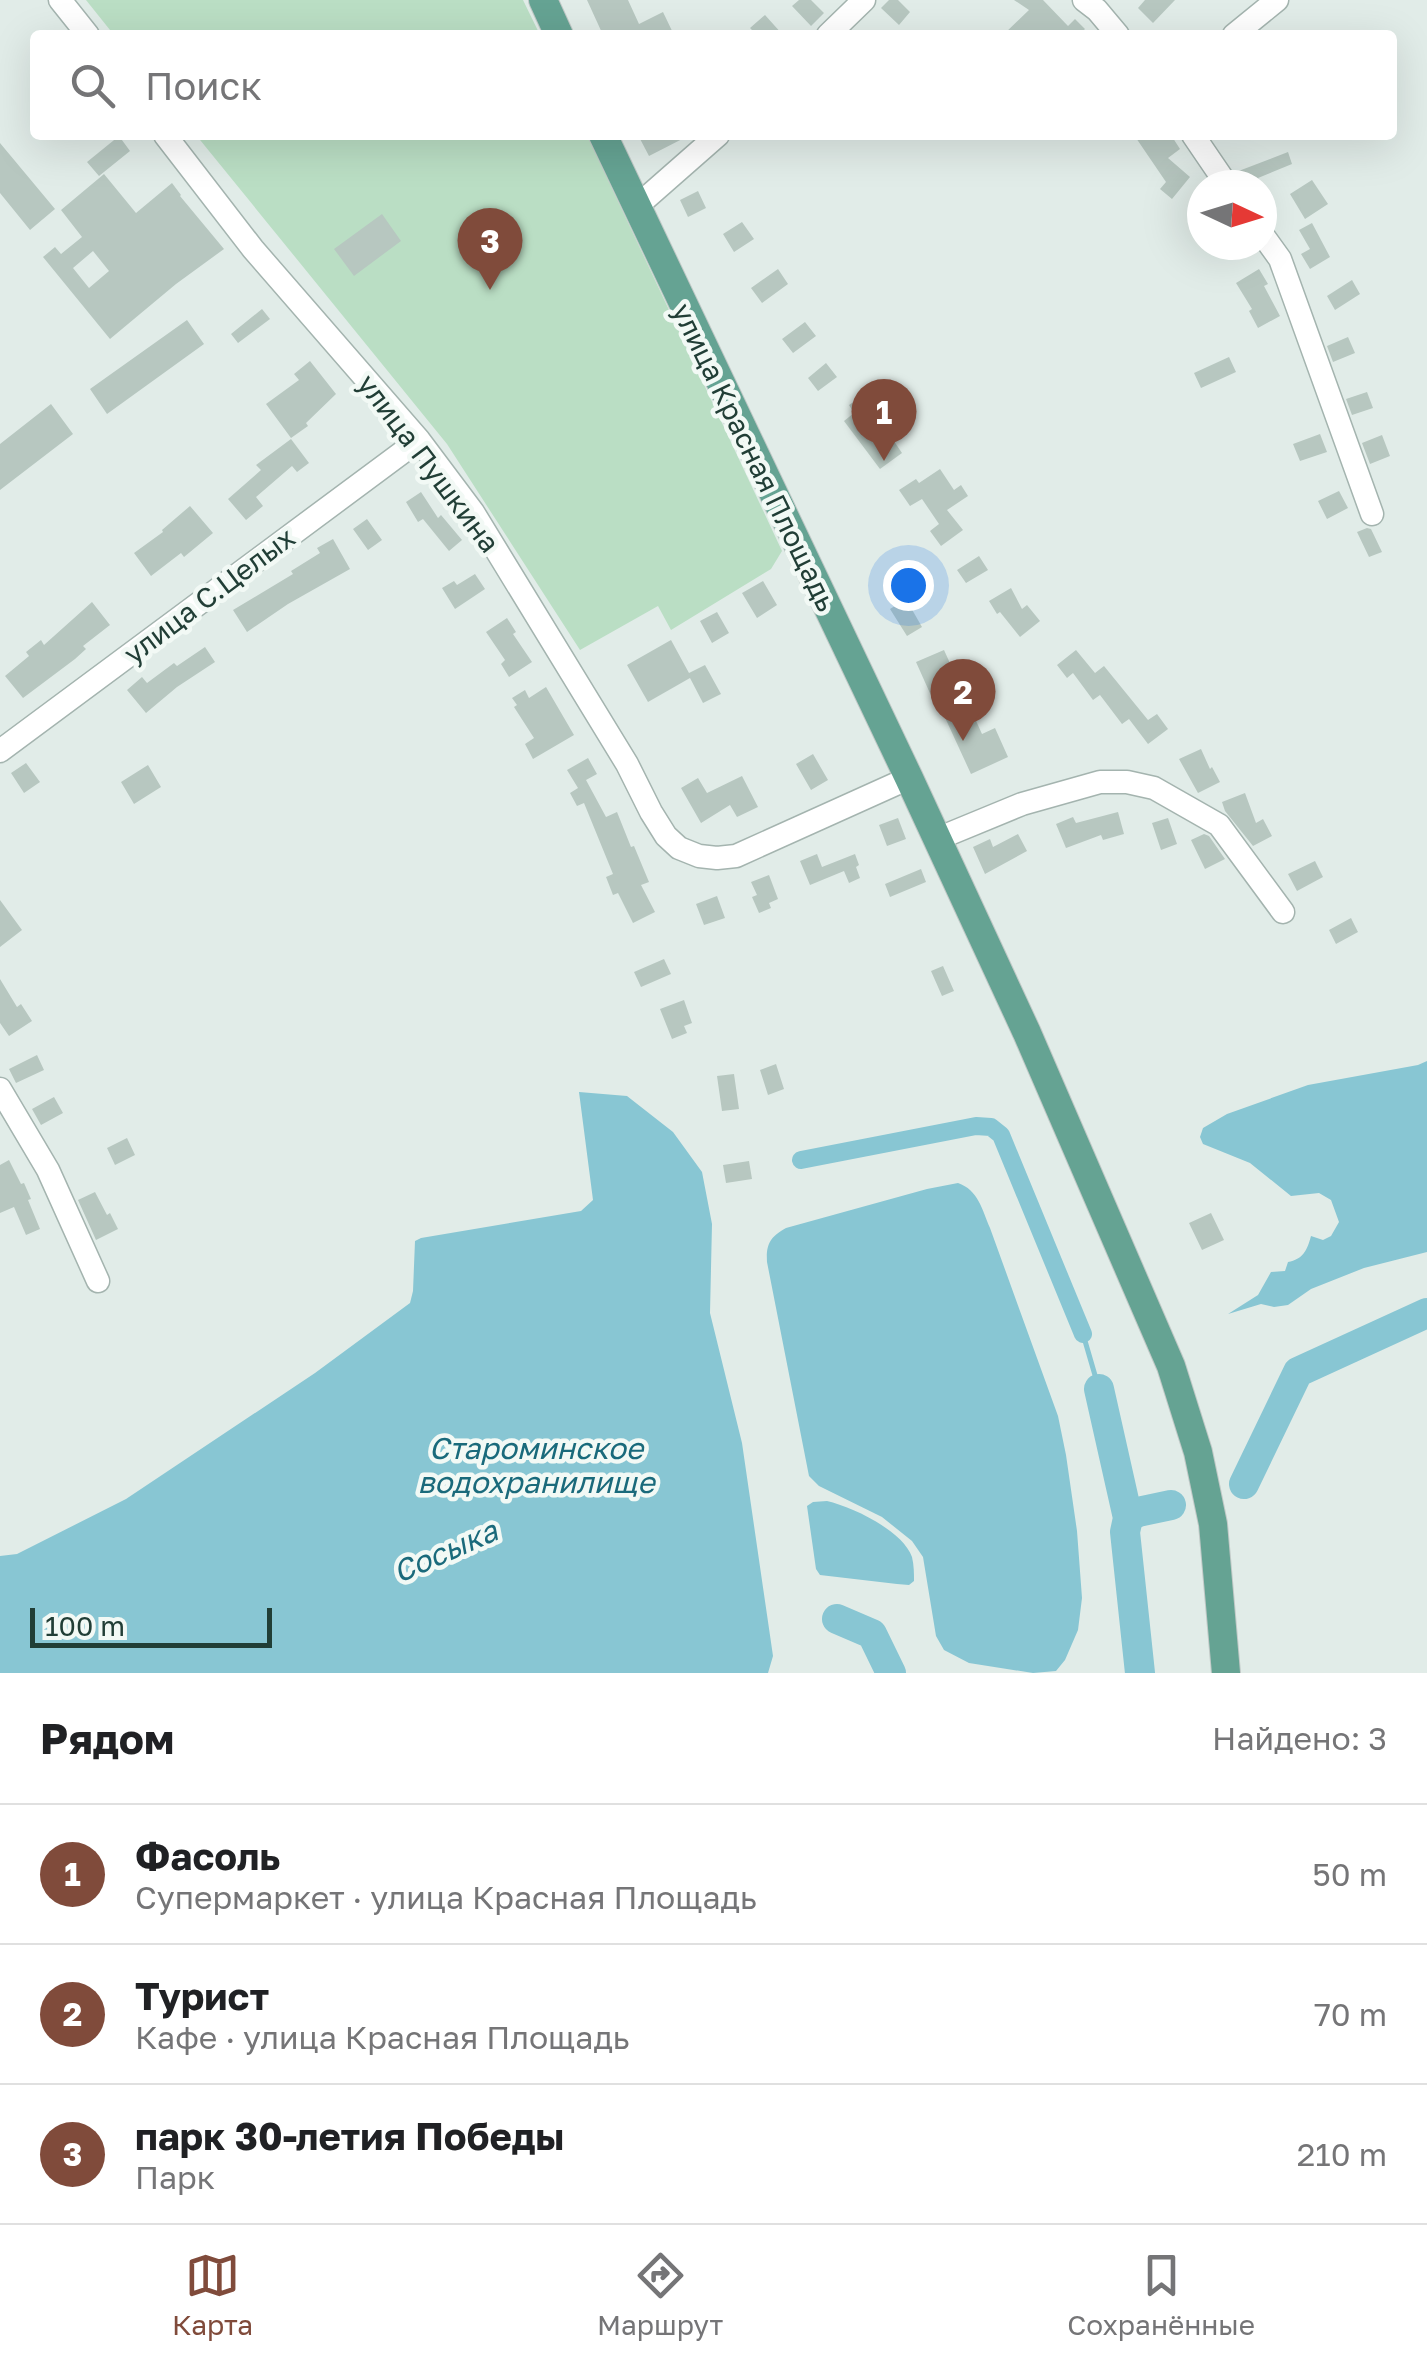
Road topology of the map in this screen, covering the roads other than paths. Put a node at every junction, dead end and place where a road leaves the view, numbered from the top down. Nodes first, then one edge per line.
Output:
1 (60, 0) edge
2 (543, 0) edge
3 (864, 0) edge
4 (1084, 0) edge
5 (1277, 0) edge
6 (84, 30) edge
7 (557, 30) edge
8 (833, 30) edge
9 (1114, 30) edge
10 (1240, 30) edge
11 (169, 140) edge
12 (606, 140) edge
13 (712, 140) edge
14 (1196, 140) edge
15 (1217, 170) edge
16 (636, 206) junction
17 (1277, 256) edge
18 (419, 440) junction
19 (1372, 514) dead end
20 (0, 751) edge
21 (909, 778) junction
22 (937, 839) junction
23 (1283, 912) dead end
24 (0, 1088) edge
25 (98, 1281) dead end
26 (1226, 1673) edge

1 - 6 street
2 - 7 main road
3 - 8 street
4 - 9 street
5 - 10 street
11 - 18 street, улица Пушкина
12 - 16 main road, улица Красная Площадь
13 - 16 street
14 - 15 street
16 - 21 main road, улица Красная Площадь
17 - 19 street
18 - 20 street, улица С.Целых
18 - 21 street, улица Пушкина
21 - 22 main road, улица Красная Площадь
22 - 23 street
22 - 26 main road, улица Красная Площадь
24 - 25 street

